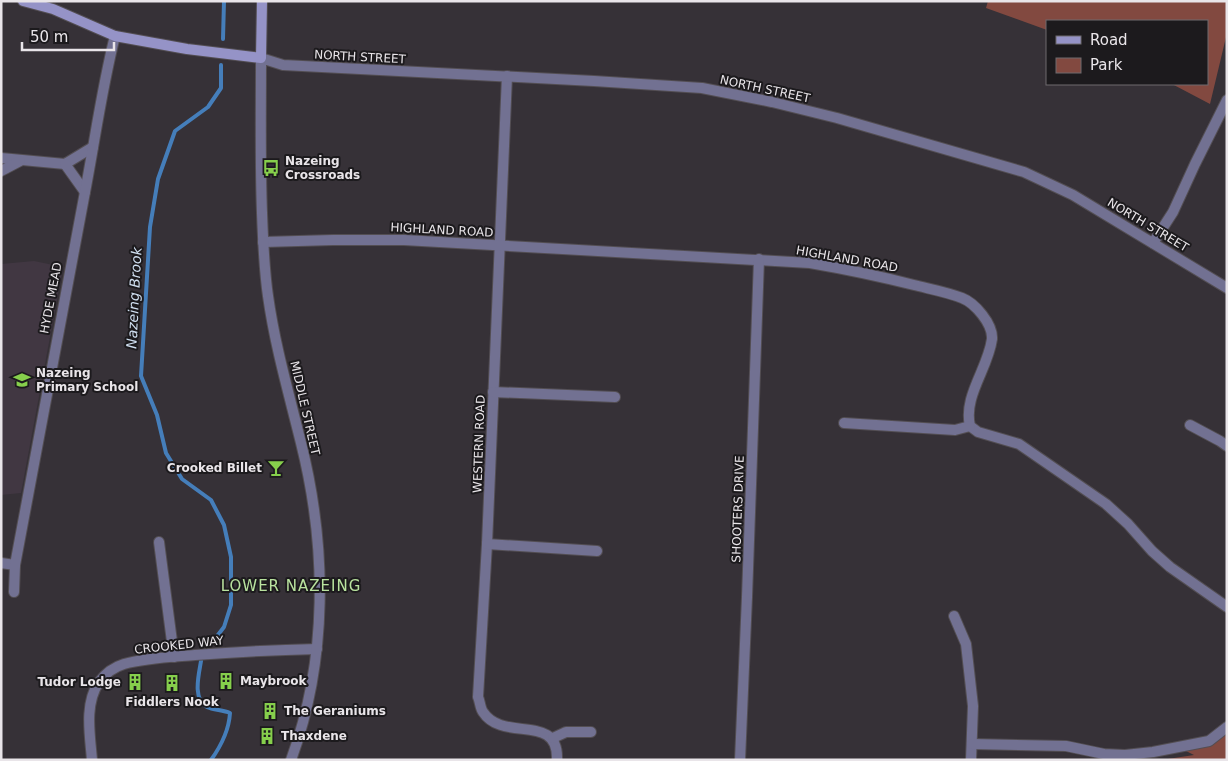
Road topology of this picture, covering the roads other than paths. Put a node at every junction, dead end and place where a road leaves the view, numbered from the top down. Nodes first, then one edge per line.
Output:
1 (23, 1) edge
2 (262, 1) edge
3 (115, 36) junction
4 (261, 58) junction
5 (507, 76) junction
6 (1227, 100) edge
7 (93, 147) junction
8 (1, 158) edge
9 (20, 161) junction
10 (65, 164) junction
11 (1, 171) edge
12 (85, 192) junction
13 (263, 242) junction
14 (1153, 243) junction
15 (499, 246) junction
16 (759, 259) junction
17 (1227, 288) edge
18 (493, 392) junction
19 (615, 397) dead end
20 (844, 423) dead end
21 (1190, 425) dead end
22 (970, 426) junction
23 (1227, 446) edge
24 (160, 542) dead end
25 (487, 544) junction
26 (597, 551) dead end
27 (1, 564) edge
28 (15, 566) junction
29 (14, 592) dead end
30 (1227, 606) edge
31 (954, 616) dead end
32 (317, 649) junction
33 (174, 657) junction
34 (1227, 727) edge
35 (591, 732) dead end
36 (553, 738) junction
37 (972, 744) junction
38 (1103, 757) edge
39 (92, 760) edge
40 (291, 760) edge
41 (557, 760) edge
42 (740, 760) edge
43 (971, 760) edge

1 - 3 main road
2 - 4 main road
3 - 4 main road
3 - 7 street, HYDE MEAD
4 - 5 street, NORTH STREET
4 - 13 street, MIDDLE STREET
5 - 14 street, NORTH STREET
5 - 15 street, WESTERN ROAD
6 - 14 street
7 - 10 street
7 - 12 street, HYDE MEAD
8 - 9 street
9 - 10 street
9 - 11 street
10 - 12 street
12 - 28 street, HYDE MEAD
13 - 15 street, HIGHLAND ROAD
13 - 32 street, MIDDLE STREET
14 - 17 street, NORTH STREET
15 - 16 street, HIGHLAND ROAD
15 - 18 street, WESTERN ROAD
16 - 22 street, HIGHLAND ROAD
16 - 42 street, SHOOTERS DRIVE
18 - 19 street
18 - 25 street, WESTERN ROAD
20 - 22 street
21 - 23 street
22 - 30 street
24 - 33 street
25 - 26 street
25 - 36 street, WESTERN ROAD
27 - 28 street
28 - 29 street, HYDE MEAD
31 - 37 street
32 - 33 street, CROOKED WAY
32 - 40 street, MIDDLE STREET
33 - 39 street, CROOKED WAY
34 - 38 street
35 - 36 street
36 - 41 street
37 - 38 street
37 - 43 street

